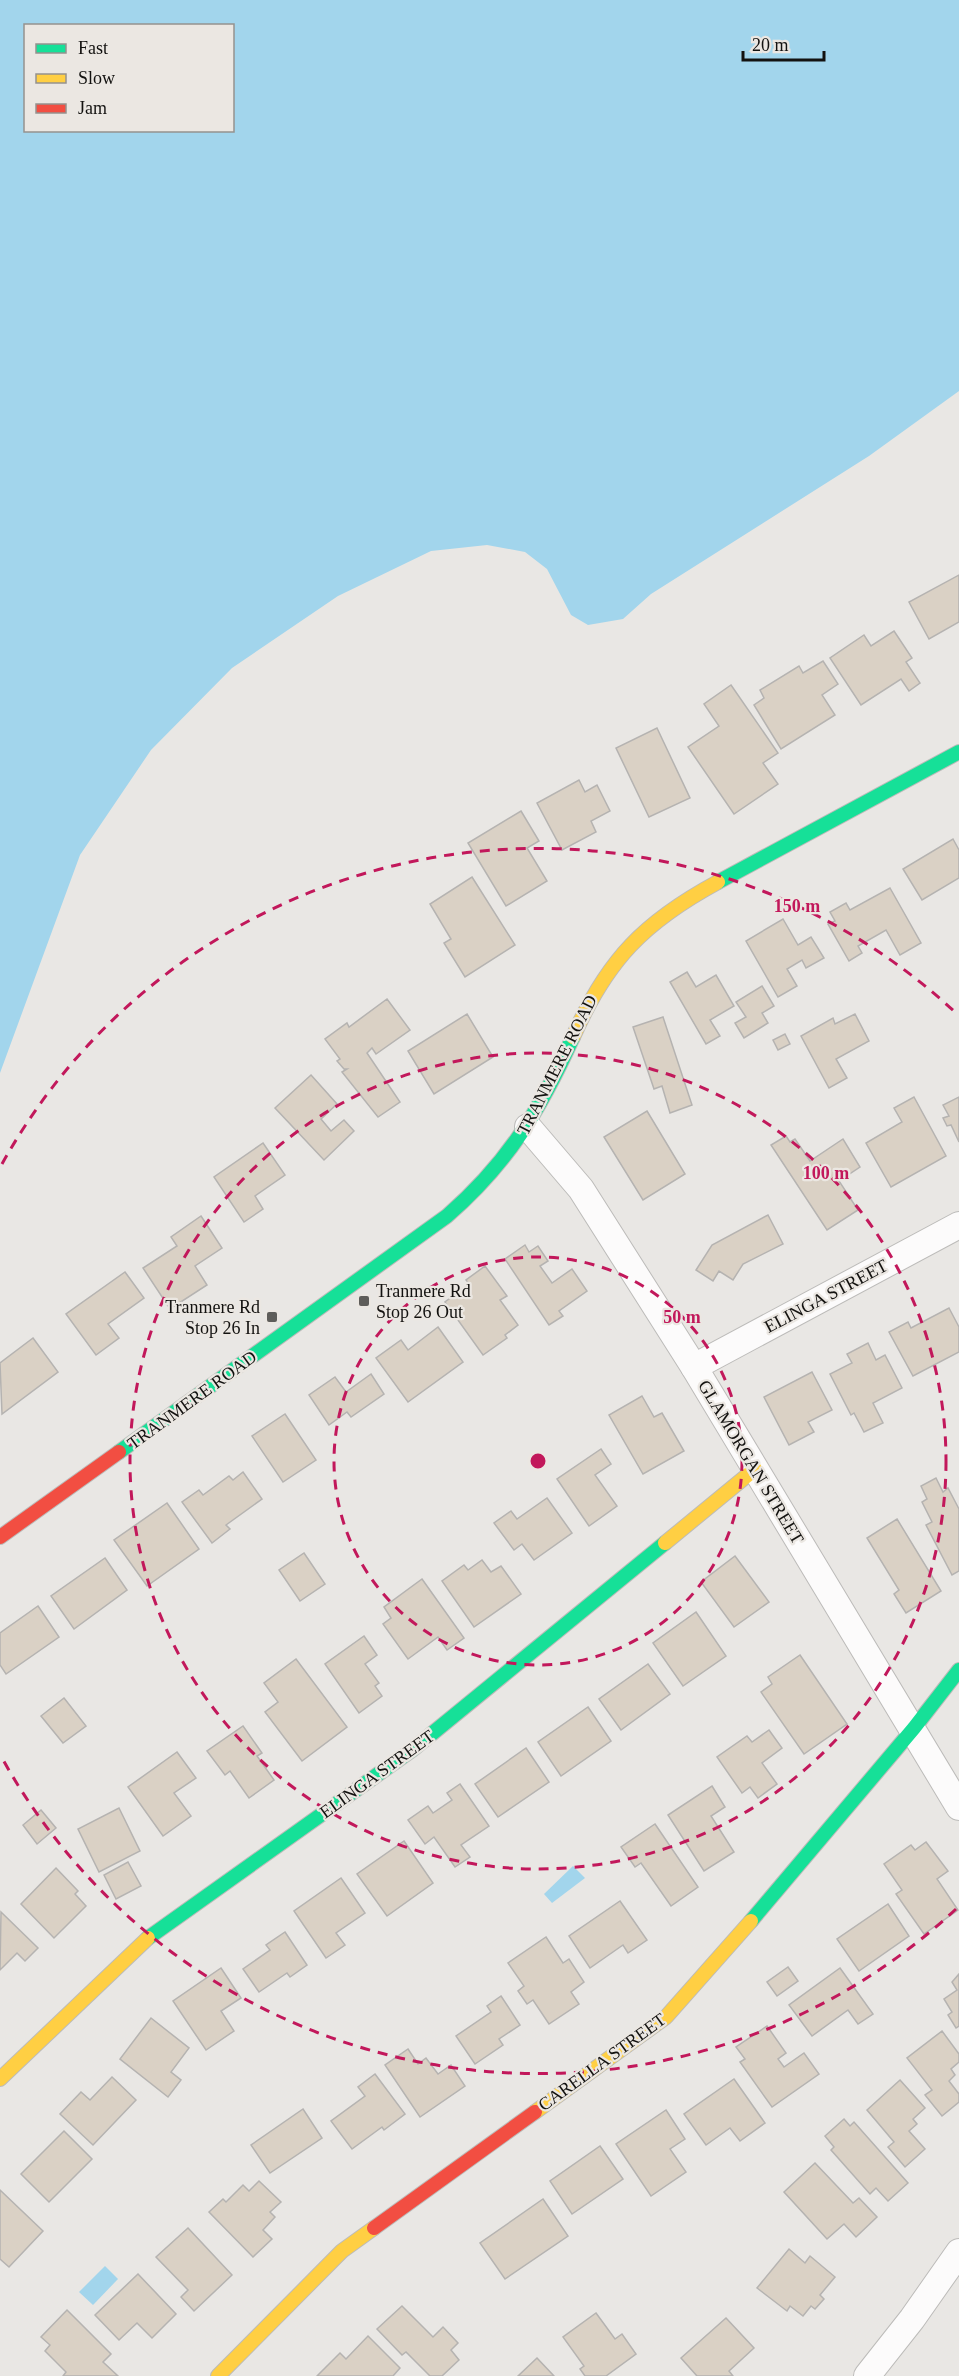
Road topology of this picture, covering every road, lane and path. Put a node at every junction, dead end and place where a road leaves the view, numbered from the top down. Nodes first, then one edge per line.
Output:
1 (959, 752) edge
2 (528, 1127) junction
3 (959, 1225) edge
4 (694, 1367) junction
5 (755, 1469) junction
6 (0, 1537) edge
7 (959, 1670) edge
8 (914, 1728) junction
9 (959, 1807) edge
10 (0, 2079) edge
11 (959, 2252) edge
12 (218, 2376) edge
13 (867, 2376) edge

1 - 2 street, TRANMERE ROAD
2 - 4 street, GLAMORGAN STREET
2 - 6 street, TRANMERE ROAD
3 - 4 street, ELINGA STREET
4 - 5 street, GLAMORGAN STREET
5 - 8 street, GLAMORGAN STREET
5 - 10 street, ELINGA STREET
7 - 8 street, CARELLA STREET
8 - 9 street, GLAMORGAN STREET
8 - 12 street, CARELLA STREET
11 - 13 street

